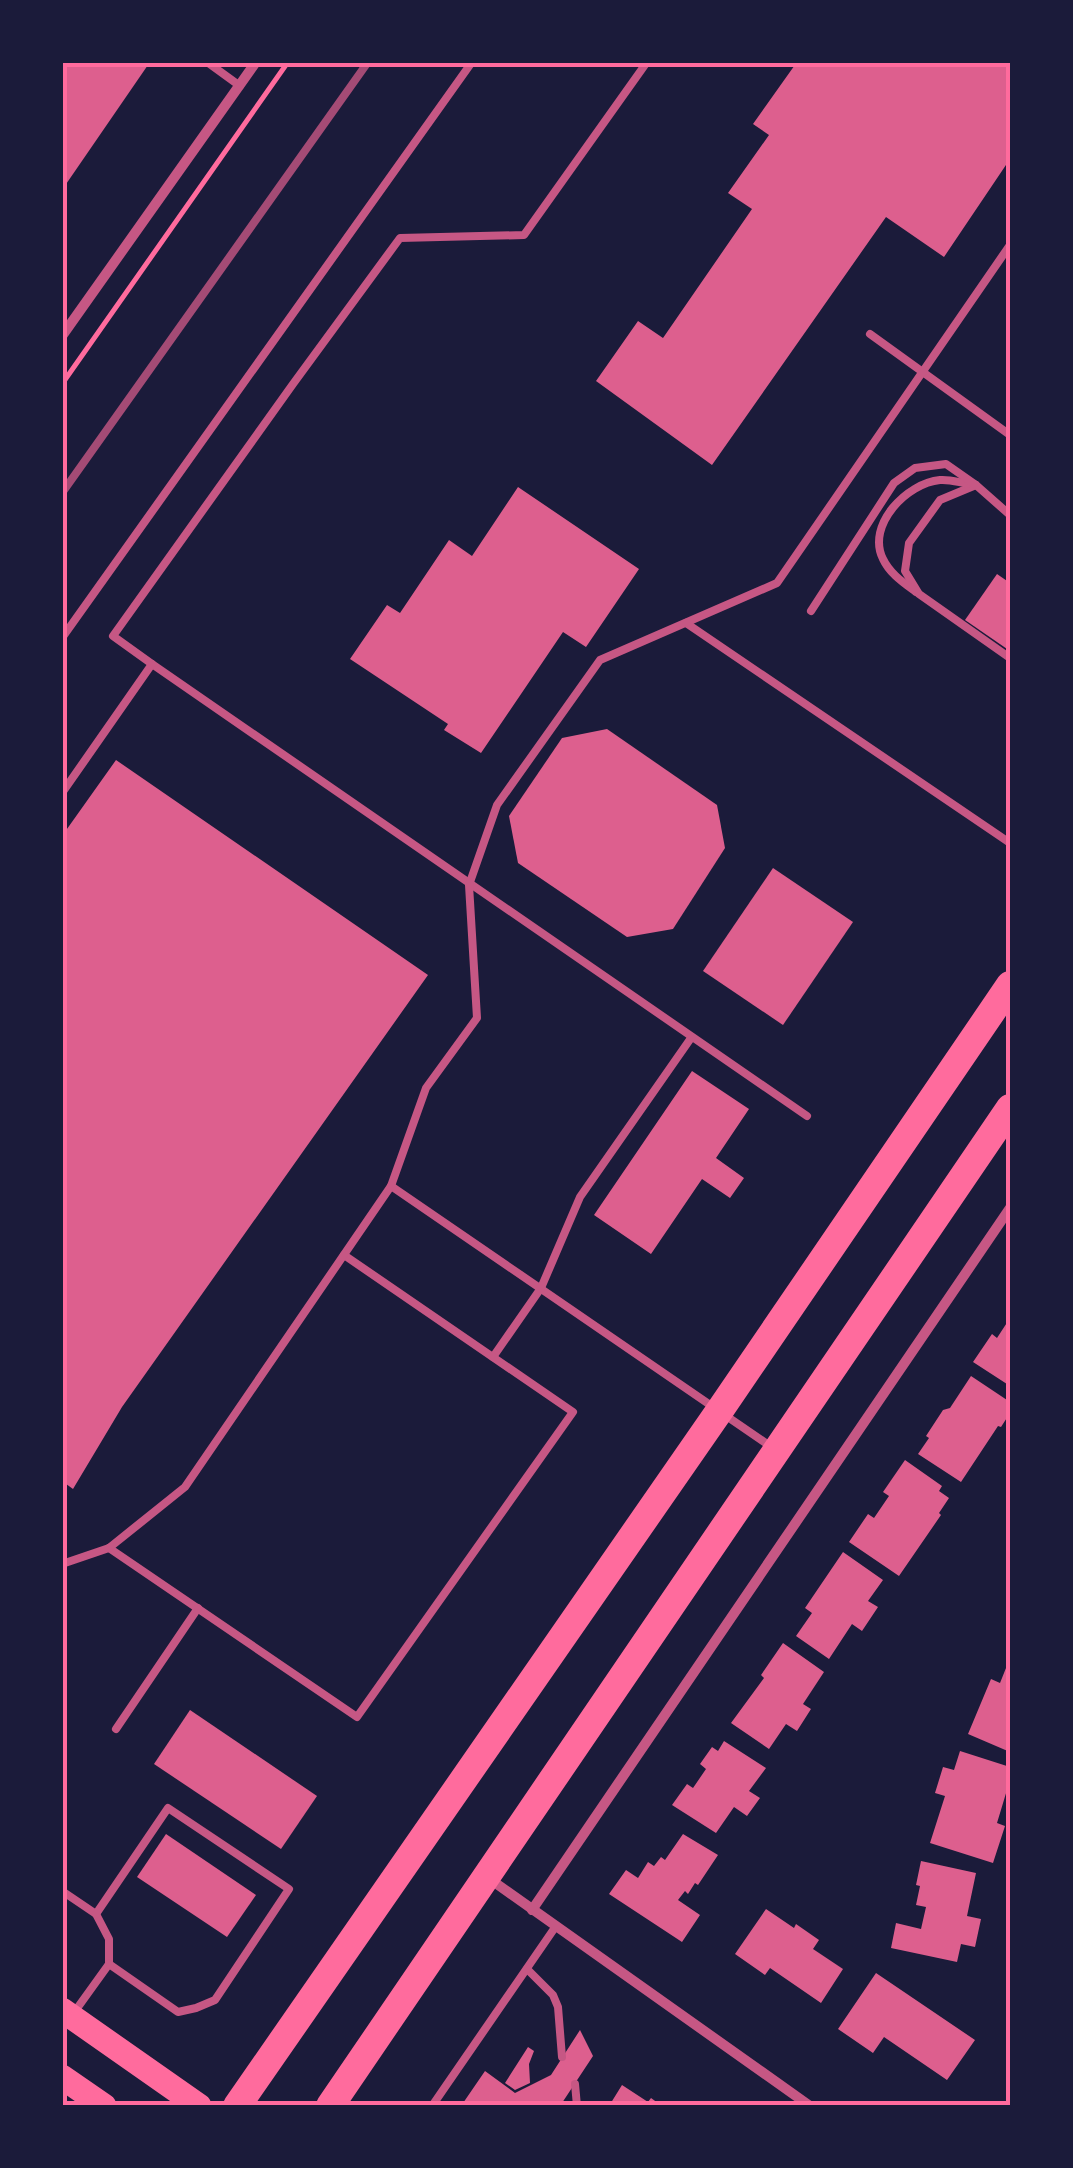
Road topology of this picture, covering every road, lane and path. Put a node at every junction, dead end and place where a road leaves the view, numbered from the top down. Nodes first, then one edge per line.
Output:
1 (207, 62) edge
2 (256, 62) edge
3 (288, 62) edge
4 (472, 62) edge
5 (647, 62) edge
6 (240, 86) junction
7 (1010, 245) edge
8 (870, 334) dead end
9 (62, 336) edge
10 (922, 372) junction
11 (62, 384) edge
12 (1010, 435) edge
13 (976, 485) junction
14 (1010, 515) edge
15 (919, 594) junction
16 (812, 611) dead end
17 (686, 624) junction
18 (62, 638) edge
19 (1010, 658) edge
20 (152, 664) junction
21 (62, 792) edge
22 (1010, 843) edge
23 (469, 885) junction
24 (1010, 985) edge
25 (691, 1038) junction
26 (1010, 1108) edge
27 (807, 1116) dead end
28 (391, 1186) junction
29 (1010, 1208) edge
30 (344, 1256) junction
31 (541, 1288) junction
32 (492, 1357) junction
33 (720, 1410) junction
34 (776, 1451) junction
35 (109, 1548) junction
36 (62, 1564) edge
37 (198, 1608) junction
38 (116, 1729) dead end
39 (486, 1876) junction
40 (62, 1890) edge
41 (532, 1910) junction
42 (96, 1914) junction
43 (556, 1926) junction
44 (110, 1964) junction
45 (527, 1969) junction
46 (67, 2013) edge
47 (562, 2057) dead end
48 (62, 2077) edge
49 (574, 2084) dead end
50 (104, 2106) edge
51 (199, 2106) edge
52 (238, 2106) edge
53 (330, 2106) edge
54 (432, 2106) edge
55 (576, 2106) edge
56 (810, 2106) edge

1 - 6 lane
2 - 6 street
3 - 11 path
4 - 18 lane
5 - 20 lane
6 - 9 street
7 - 10 lane
8 - 10 lane
10 - 12 lane
10 - 17 lane
13 - 14 lane
13 - 15 lane
13 - 15 lane
13 - 16 lane
15 - 19 lane
17 - 22 lane
17 - 23 lane
20 - 21 lane
20 - 23 lane
23 - 25 lane
23 - 28 lane
24 - 33 highway
25 - 27 lane
25 - 31 lane
26 - 34 highway
28 - 30 lane
28 - 31 lane
29 - 41 street
30 - 32 lane
30 - 35 lane
31 - 32 lane
31 - 33 lane
32 - 37 lane
33 - 34 lane
33 - 52 highway
34 - 39 highway
35 - 36 lane
35 - 37 lane
37 - 38 lane
39 - 41 street
39 - 53 highway
40 - 42 lane
41 - 43 street
42 - 44 lane
42 - 44 lane
43 - 45 lane
43 - 56 street
44 - 46 lane
45 - 47 lane
45 - 54 lane
46 - 51 main road
48 - 50 main road
49 - 55 lane

